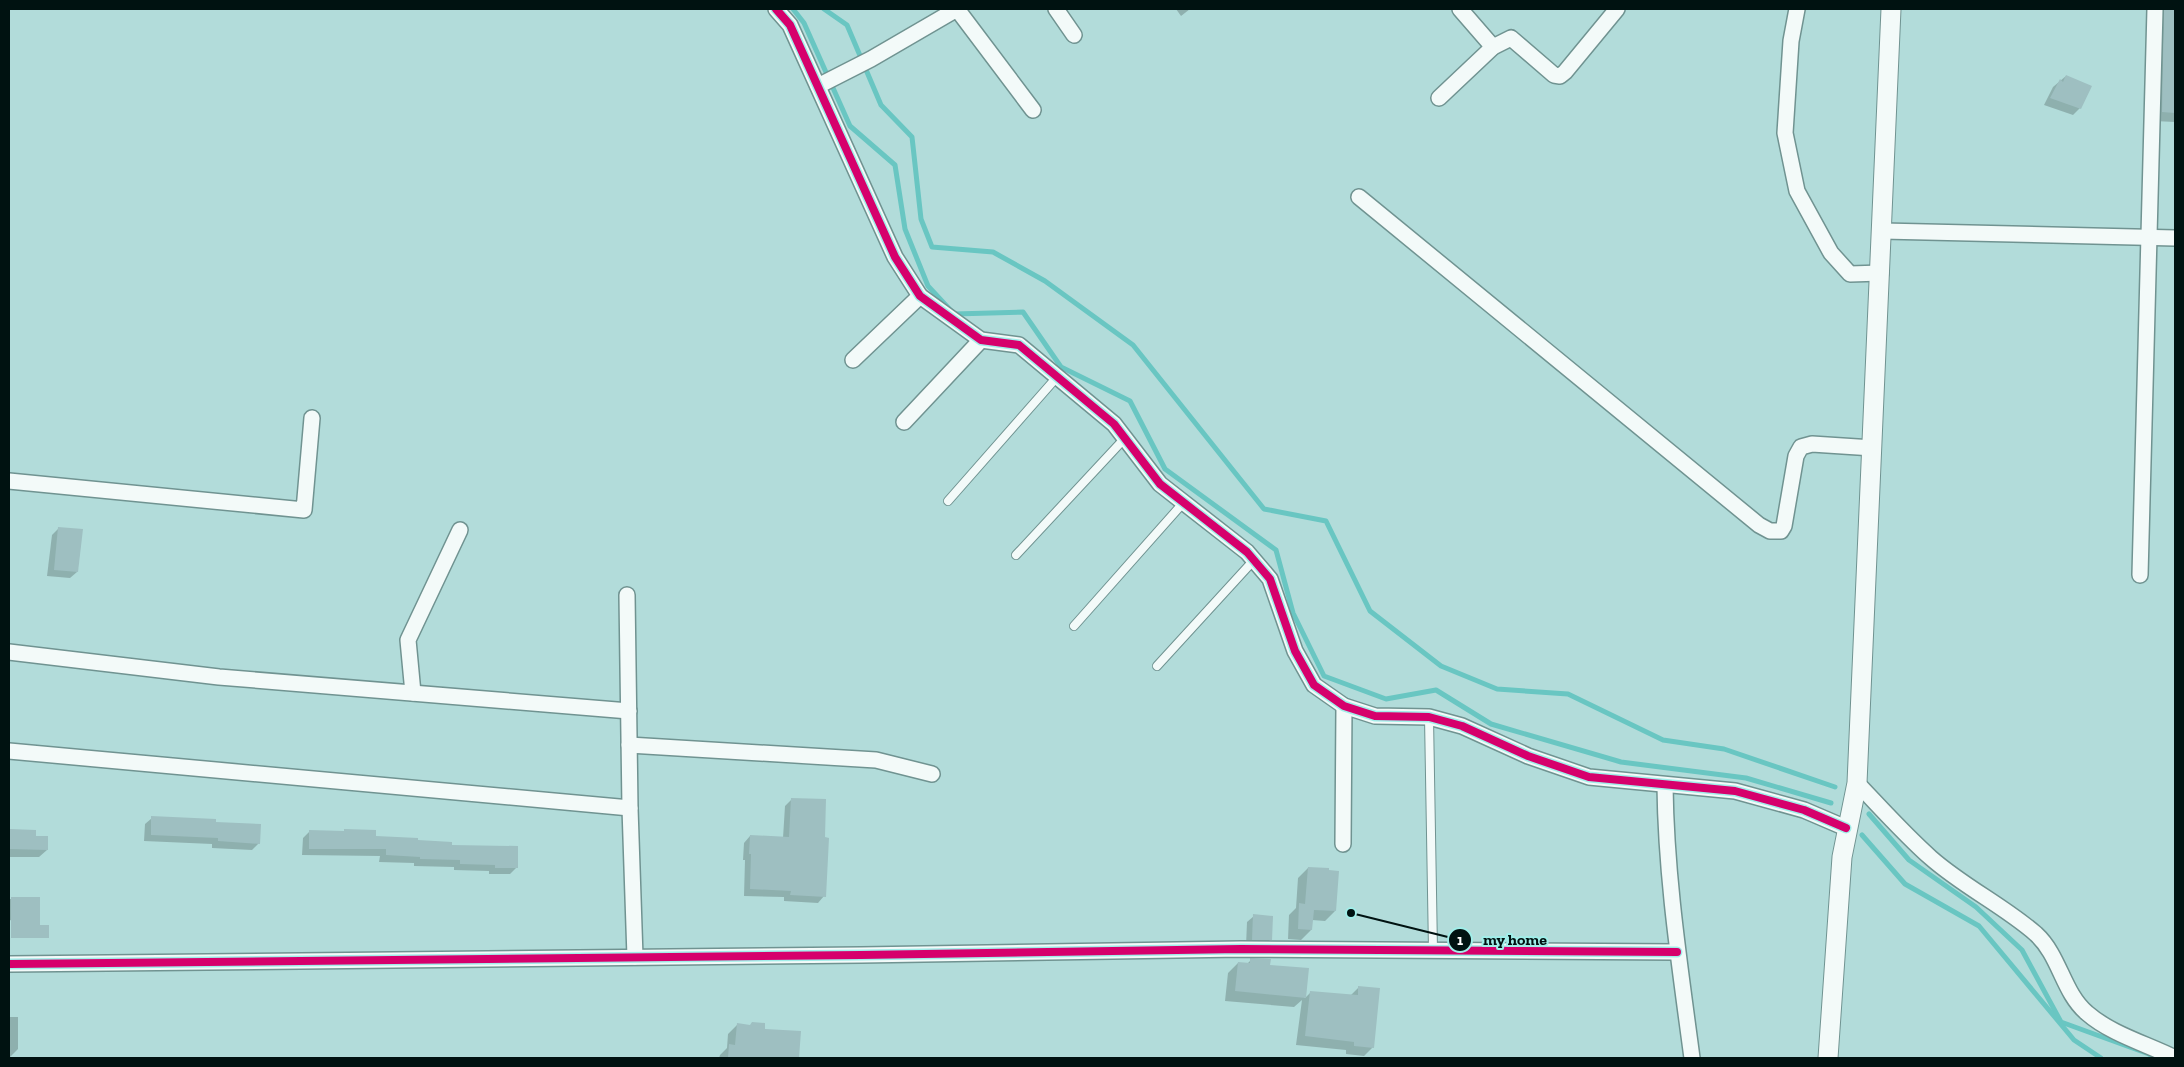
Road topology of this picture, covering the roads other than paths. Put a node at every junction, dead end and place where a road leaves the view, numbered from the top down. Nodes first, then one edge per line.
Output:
1 (776, 9) edge
2 (1056, 9) edge
3 (1460, 9) edge
4 (1617, 9) edge
5 (1797, 9) edge
6 (1891, 9) edge
7 (2155, 9) edge
8 (1074, 35) dead end
9 (1493, 47) junction
10 (818, 86) junction
11 (1439, 98) dead end
12 (1033, 110) dead end
13 (1359, 197) dead end
14 (1882, 231) junction
15 (2148, 238) junction
16 (2175, 238) edge
17 (1881, 273) junction
18 (920, 296) junction
19 (981, 340) junction
20 (852, 360) dead end
21 (1057, 377) junction
22 (312, 418) dead end
23 (904, 422) dead end
24 (1125, 438) junction
25 (1873, 448) junction
26 (9, 481) edge
27 (948, 501) dead end
28 (1184, 502) junction
29 (460, 530) dead end
30 (1016, 556) dead end
31 (1254, 560) junction
32 (2140, 575) dead end
33 (627, 595) dead end
34 (1074, 626) dead end
35 (9, 652) edge
36 (1157, 666) dead end
37 (413, 693) junction
38 (1344, 706) junction
39 (629, 711) junction
40 (1429, 717) junction
41 (629, 745) junction
42 (9, 751) edge
43 (932, 774) dead end
44 (1857, 782) junction
45 (1664, 786) junction
46 (630, 808) junction
47 (1846, 828) junction
48 (1343, 844) dead end
49 (1433, 950) junction
50 (1677, 952) junction
51 (635, 957) junction
52 (9, 964) edge
53 (1692, 1058) edge
54 (1828, 1058) edge
55 (2175, 1058) edge

1 - 10 street
2 - 8 street
3 - 9 street
4 - 9 street
5 - 17 street
6 - 14 street
7 - 15 street
9 - 11 street
10 - 12 street
10 - 18 street
13 - 25 street
14 - 15 street
14 - 17 street
15 - 16 street
15 - 32 street
17 - 25 street
18 - 19 street
18 - 20 street
19 - 21 street
19 - 23 street
21 - 24 street
21 - 27 lane
22 - 26 street
24 - 28 street
24 - 30 lane
25 - 44 street
28 - 31 street
28 - 34 lane
29 - 37 street
31 - 36 lane
31 - 38 street
33 - 39 street
35 - 37 street
37 - 39 street
38 - 40 street
38 - 48 street
39 - 41 street
40 - 45 street
40 - 49 lane
41 - 43 street
41 - 46 street
42 - 46 street
44 - 47 street
44 - 55 street
45 - 47 street
45 - 50 street
46 - 51 street
47 - 54 street
49 - 50 street
49 - 51 street
50 - 53 street
51 - 52 street

